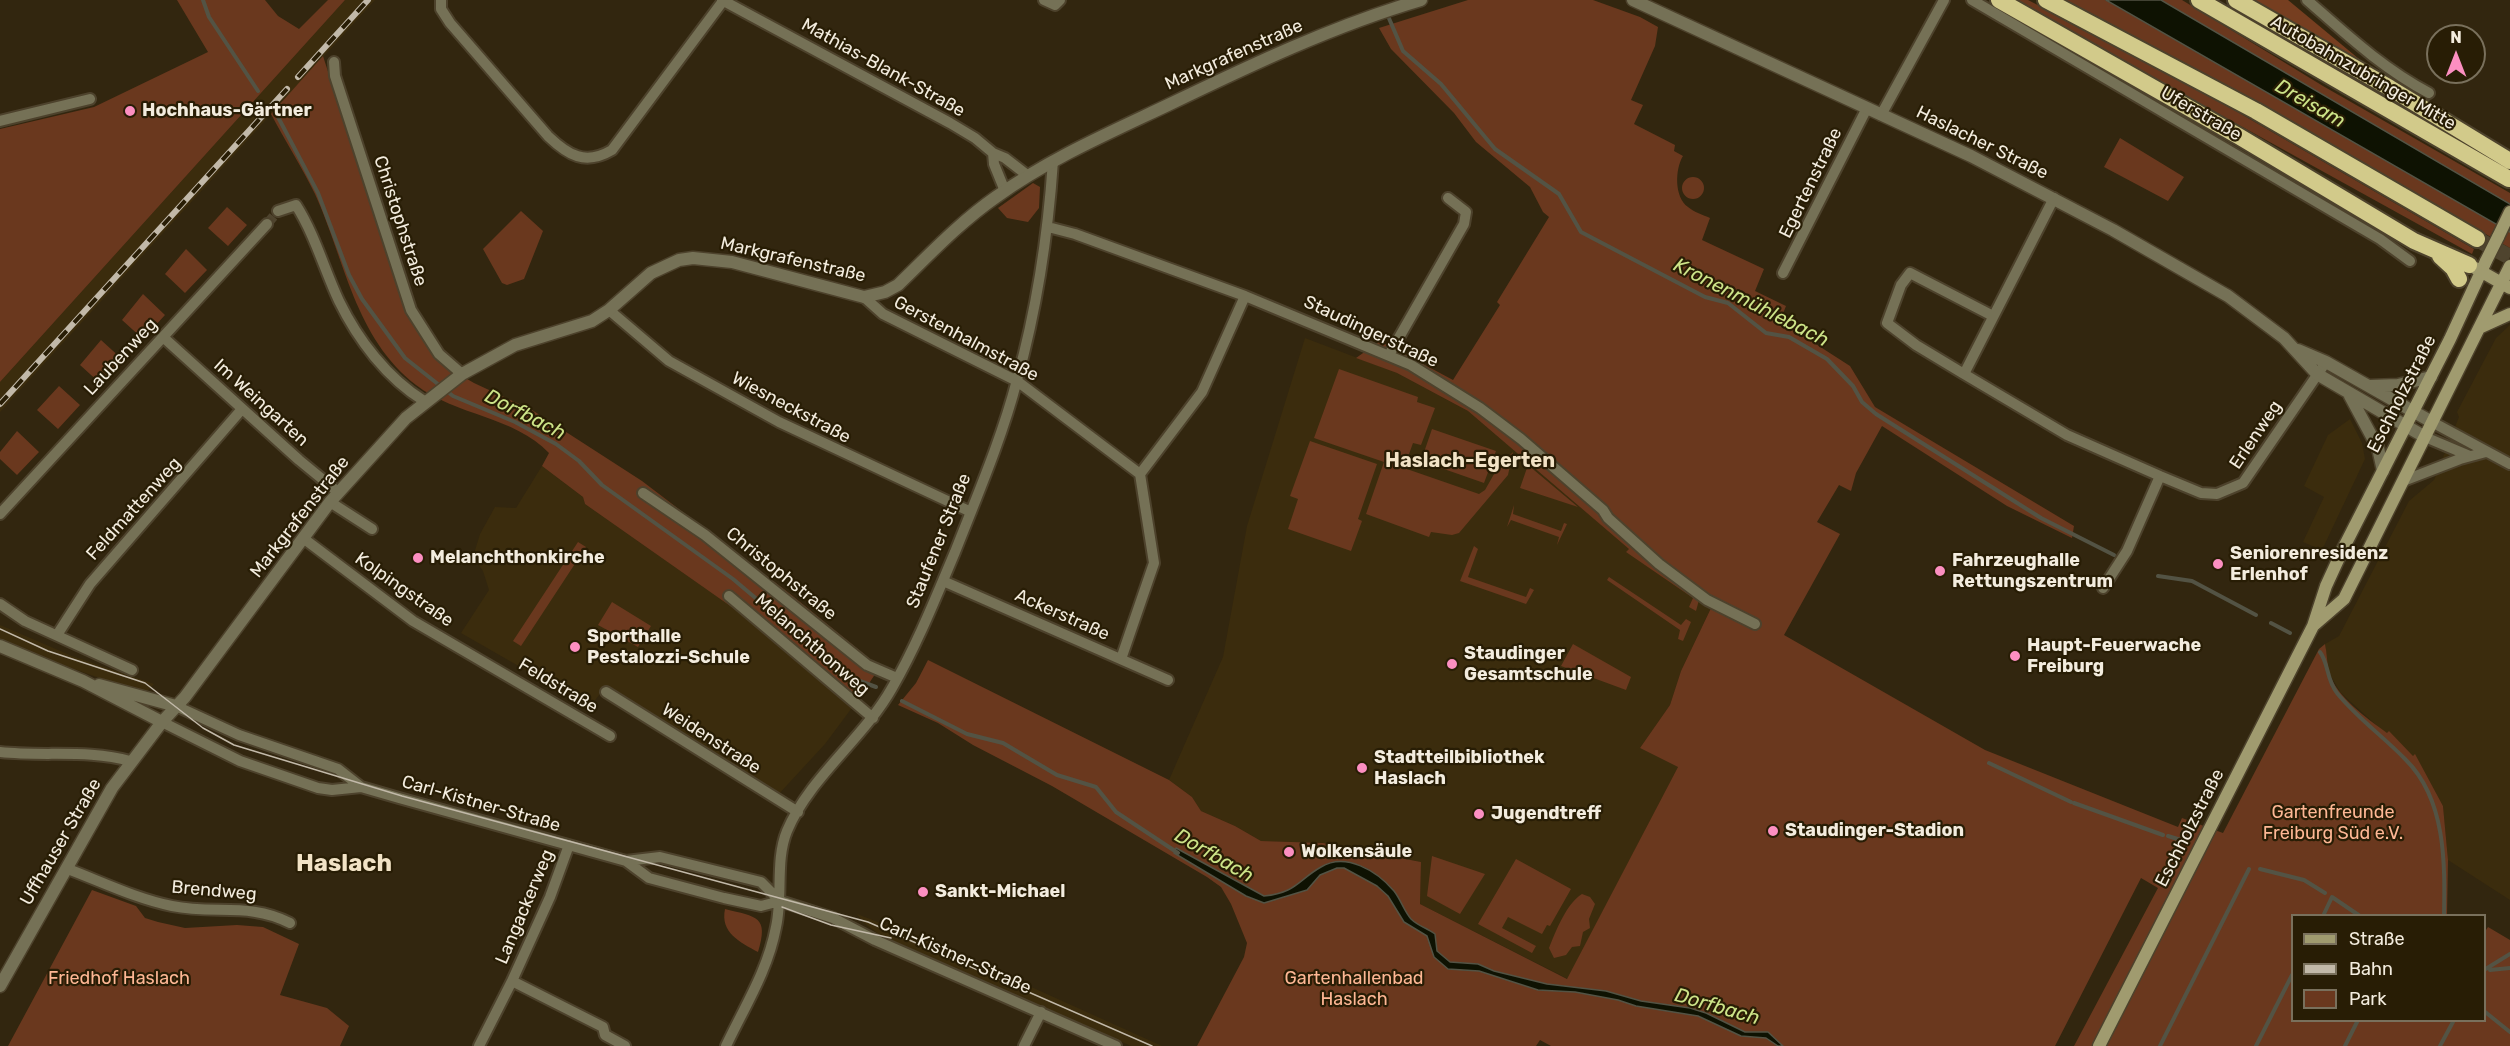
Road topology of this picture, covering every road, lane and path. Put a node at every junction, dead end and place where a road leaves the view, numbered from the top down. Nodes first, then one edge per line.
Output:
1 (441, 0) edge
2 (723, 0) edge
3 (1044, 0) edge
4 (1060, 0) edge
5 (1421, 0) edge
6 (1634, 0) edge
7 (1944, 0) edge
8 (1972, 0) edge
9 (1999, 0) edge
10 (2046, 0) edge
11 (2199, 0) edge
12 (2236, 0) edge
13 (2307, 0) edge
14 (334, 62) dead end
15 (2429, 93) dead end
16 (90, 99) dead end
17 (1867, 108) junction
18 (1881, 115) junction
19 (0, 121) edge
20 (2478, 142) junction
21 (2510, 145) edge
22 (993, 153) junction
23 (1053, 161) junction
24 (2510, 161) edge
25 (1027, 176) junction
26 (2509, 178) edge
27 (1005, 191) junction
28 (1448, 198) dead end
29 (2054, 198) junction
30 (279, 211) dead end
31 (2510, 212) edge
32 (267, 224) tunnel mouth
33 (1048, 227) junction
34 (2477, 239) tunnel mouth
35 (2435, 251) junction
36 (2410, 261) dead end
37 (2478, 266) junction
38 (1784, 273) dead end
39 (2507, 277) edge
40 (2458, 279) joint
41 (1245, 296) junction
42 (864, 297) junction
43 (2466, 304) junction
44 (609, 310) junction
45 (2510, 314) edge
46 (1993, 316) junction
47 (2479, 328) junction
48 (163, 337) junction
49 (2297, 350) junction
50 (1389, 355) junction
51 (2326, 362) junction
52 (462, 374) junction
53 (1964, 374) junction
54 (2317, 374) junction
55 (2431, 377) junction
56 (1017, 381) junction
57 (2368, 386) junction
58 (2349, 395) junction
59 (424, 401) junction
60 (242, 410) junction
61 (2413, 411) junction
62 (2432, 422) junction
63 (2405, 427) junction
64 (2425, 437) junction
65 (2486, 452) junction
66 (2470, 456) junction
67 (2510, 464) edge
68 (2383, 471) junction
69 (1140, 474) junction
70 (2160, 476) junction
71 (2403, 481) junction
72 (338, 492) junction
73 (643, 493) dead end
74 (330, 502) junction
75 (971, 512) junction
76 (0, 514) edge
77 (372, 529) dead end
78 (303, 538) junction
79 (943, 581) junction
80 (2103, 588) dead end
81 (729, 596) dead end
82 (0, 604) edge
83 (1755, 624) dead end
84 (2313, 626) junction
85 (57, 635) junction
86 (0, 646) edge
87 (1121, 659) junction
88 (488, 664) joint
89 (132, 670) dead end
90 (1168, 680) dead end
91 (82, 681) junction
92 (895, 683) junction
93 (606, 692) dead end
94 (176, 706) junction
95 (873, 718) junction
96 (162, 722) junction
97 (610, 736) dead end
98 (0, 752) edge
99 (130, 761) junction
100 (361, 787) junction
101 (798, 812) junction
102 (569, 846) junction
103 (626, 861) junction
104 (68, 868) junction
105 (780, 901) junction
106 (290, 923) dead end
107 (512, 981) junction
108 (0, 986) edge
109 (1041, 1012) junction
110 (478, 1046) edge
111 (625, 1046) edge
112 (726, 1046) edge
113 (1024, 1046) edge
114 (1116, 1046) edge
115 (2098, 1046) edge

1 - 2 street
2 - 22 street, Mathias-Blank-Straße
3 - 4 street
5 - 23 street, Markgrafenstraße
6 - 17 street, Haslacher Straße
7 - 18 street
8 - 36 street, Uferstraße
9 - 35 highway
10 - 34 highway
11 - 26 highway, Autobahnzubringer Mitte
12 - 20 highway
13 - 15 street
14 - 52 street, Christophstraße
16 - 19 street
17 - 18 street, Haslacher Straße
17 - 38 street, Egertenstraße
18 - 29 street, Haslacher Straße
20 - 21 highway
20 - 24 highway
22 - 25 street, Mathias-Blank-Straße
22 - 27 street
23 - 25 street, Markgrafenstraße
23 - 33 street, Staufener Straße
25 - 27 street, Markgrafenstraße
27 - 42 street, Markgrafenstraße
28 - 50 street
29 - 46 street
29 - 49 street, Haslacher Straße
30 - 59 street
31 - 37 main road, Eschholzstraße, bridge
32 - 48 street, Laubenweg
33 - 41 street, Staudingerstraße
33 - 56 street, Staufener Straße
35 - 37 highway
35 - 40 highway
37 - 39 main road
37 - 43 main road, Eschholzstraße
39 - 47 main road, Eschholzstraße
40 - 43 main road
41 - 50 street, Staudingerstraße
41 - 69 street
42 - 44 street, Markgrafenstraße
42 - 56 street, Gerstenhalmstraße
43 - 55 main road, Eschholzstraße
44 - 52 street, Markgrafenstraße
44 - 75 street, Wiesneckstraße
45 - 47 main road
46 - 53 street
46 - 53 street, Erlenweg
47 - 62 main road, Eschholzstraße
48 - 60 street, Im Weingarten
48 - 76 street, Laubenweg
49 - 51 street, Haslacher Straße
49 - 54 street, Haslacher Straße
50 - 83 street, Staudingerstraße
51 - 54 street, Erlenweg
51 - 57 street, Haslacher Straße
52 - 59 street, Markgrafenstraße
53 - 70 street, Erlenweg
54 - 58 street, Haslacher Straße
54 - 70 street, Erlenweg
55 - 57 street
55 - 61 main road, Eschholzstraße
56 - 69 street, Gerstenhalmstraße
56 - 75 street, Staufener Straße
57 - 61 street, Haslacher Straße
58 - 63 street, Haslacher Straße
58 - 68 street
59 - 72 street, Markgrafenstraße
60 - 72 street, Im Weingarten
60 - 85 street, Feldmattenweg
61 - 62 street, Haslacher Straße
61 - 63 main road, Eschholzstraße
62 - 64 main road, Eschholzstraße
62 - 65 street, Haslacher Straße
63 - 64 street, Haslacher Straße
63 - 68 main road, Eschholzstraße
64 - 66 street, Haslacher Straße
64 - 71 main road, Eschholzstraße
65 - 66 street
65 - 67 street, Haslacher Straße
66 - 71 street
68 - 84 main road, Eschholzstraße
69 - 87 street
70 - 80 street
71 - 84 main road, Eschholzstraße
72 - 74 street, Markgrafenstraße
73 - 92 street, Christophstraße
74 - 77 street
74 - 78 street, Markgrafenstraße
75 - 79 street, Staufener Straße
78 - 88 street, Kolpingstraße
78 - 94 street, Markgrafenstraße
79 - 87 street, Ackerstraße
79 - 92 street, Staufener Straße
81 - 95 street, Melanchthonweg
82 - 85 street
84 - 115 main road, Eschholzstraße
85 - 89 street
86 - 91 street
87 - 90 street, Ackerstraße
88 - 97 street, Feldstraße
91 - 94 street
91 - 96 street
92 - 95 street, Staufener Straße
93 - 101 street, Weidenstraße
94 - 96 street, Markgrafenstraße
94 - 100 street, Carl-Kistner-Straße
95 - 101 street, Staufener Straße
96 - 99 street, Uffhauser Straße
96 - 100 street, Carl-Kistner-Straße
98 - 99 street
99 - 104 street, Uffhauser Straße
100 - 102 street, Carl-Kistner-Straße
101 - 105 street, Staufener Straße
102 - 103 street, Carl-Kistner-Straße
102 - 107 street, Langackerweg
103 - 105 street, Carl-Kistner-Straße
103 - 105 street, Carl-Kistner-Straße
104 - 106 street, Brendweg
104 - 108 street, Uffhauser Straße
105 - 109 street, Carl-Kistner-Straße
105 - 112 street, Staufener Straße
107 - 110 street, Langackerweg
107 - 111 street, Langackerweg
109 - 113 street
109 - 114 street, Carl-Kistner-Straße

